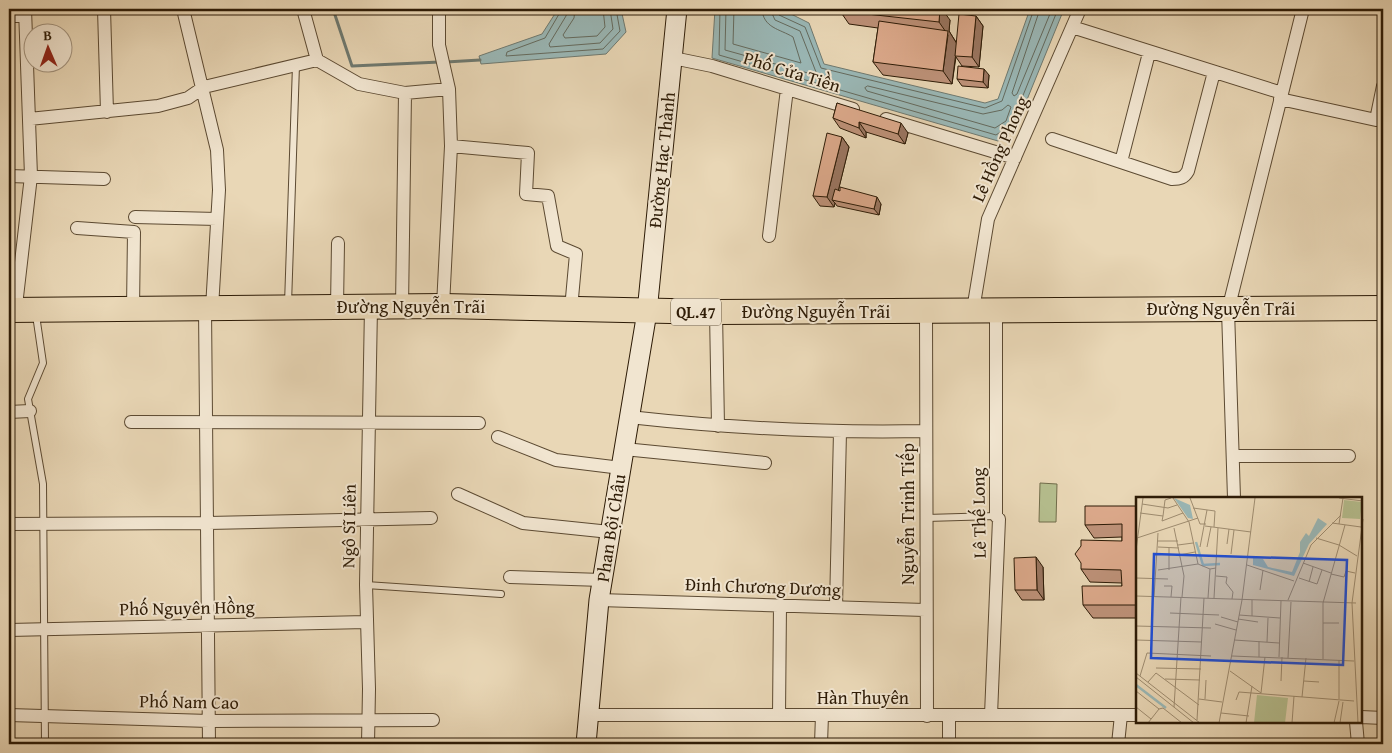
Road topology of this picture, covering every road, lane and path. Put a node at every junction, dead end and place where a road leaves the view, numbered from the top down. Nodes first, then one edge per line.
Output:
1 (104, 9) edge
2 (183, 9) edge
3 (303, 9) edge
4 (439, 9) edge
5 (678, 9) edge
6 (1080, 9) edge
7 (1303, 9) edge
8 (25, 12) edge
9 (9, 16) edge
10 (1072, 27) junction
11 (1149, 53) junction
12 (672, 58) junction
13 (317, 60) junction
14 (296, 65) junction
15 (1214, 72) junction
16 (1383, 86) edge
17 (204, 87) junction
18 (449, 89) junction
19 (787, 89) junction
20 (405, 93) junction
21 (1281, 96) junction
22 (108, 112) junction
23 (29, 119) junction
24 (1052, 140) dead end
25 (451, 146) junction
26 (1015, 158) junction
27 (1121, 162) junction
28 (9, 176) edge
29 (31, 176) junction
30 (104, 178) dead end
31 (135, 217) dead end
32 (218, 219) junction
33 (77, 228) dead end
34 (769, 236) dead end
35 (338, 243) dead end
36 (443, 306) junction
37 (337, 307) junction
38 (370, 307) junction
39 (402, 307) junction
40 (209, 308) junction
41 (288, 308) junction
42 (1383, 308) edge
43 (133, 309) junction
44 (571, 309) junction
45 (19, 310) edge
46 (973, 310) junction
47 (1228, 310) junction
48 (926, 311) junction
49 (996, 311) junction
50 (647, 312) junction
51 (716, 312) junction
52 (30, 411) junction
53 (9, 412) edge
54 (630, 417) junction
55 (207, 421) junction
56 (131, 422) dead end
57 (368, 422) junction
58 (480, 423) dead end
59 (718, 426) junction
60 (924, 431) junction
61 (840, 432) junction
62 (498, 437) dead end
63 (624, 449) junction
64 (1233, 456) junction
65 (1349, 456) dead end
66 (765, 463) dead end
67 (621, 468) junction
68 (458, 494) dead end
69 (1234, 497) edge
70 (996, 516) junction
71 (431, 518) dead end
72 (926, 518) junction
73 (367, 519) junction
74 (208, 523) junction
75 (9, 524) edge
76 (44, 524) junction
77 (610, 532) junction
78 (510, 577) dead end
79 (602, 580) junction
80 (366, 585) junction
81 (501, 594) dead end
82 (599, 600) junction
83 (780, 605) junction
84 (836, 607) junction
85 (926, 610) junction
86 (366, 622) junction
87 (208, 625) junction
88 (9, 630) edge
89 (44, 630) junction
90 (9, 715) edge
91 (589, 715) junction
92 (779, 715) junction
93 (822, 715) junction
94 (991, 715) junction
95 (1121, 715) junction
96 (1136, 715) edge
97 (927, 716) junction
98 (949, 716) junction
99 (1362, 717) edge
100 (45, 718) junction
101 (1383, 718) edge
102 (209, 720) junction
103 (432, 720) dead end
104 (369, 721) junction
105 (1356, 723) edge
106 (45, 744) edge
107 (209, 744) edge
108 (368, 744) edge
109 (586, 744) edge
110 (821, 744) edge
111 (949, 744) edge
112 (1118, 744) edge
113 (1358, 744) edge

1 - 22 street
2 - 17 street
3 - 13 street
4 - 18 street
5 - 12 street, Đường Hạc Thành
6 - 10 street, Lê Hồng Phong
7 - 21 street
8 - 9 street
8 - 23 street
10 - 11 street
10 - 26 street, Lê Hồng Phong
11 - 15 street
11 - 27 street
12 - 19 street, Phố Cửa Tiền
12 - 50 street, Đường Hạc Thành
13 - 14 street
13 - 20 street
14 - 17 street
14 - 41 lane
15 - 21 street
15 - 27 street
16 - 21 street
17 - 22 street
17 - 32 street
18 - 20 street
18 - 25 street
19 - 26 street, Phố Cửa Tiền
19 - 34 street
20 - 39 street
21 - 47 street
22 - 23 street
23 - 29 street
24 - 27 street
25 - 36 street
25 - 44 street
26 - 46 street, Lê Hồng Phong
28 - 29 street
29 - 30 street
29 - 45 street
31 - 32 street
32 - 40 street
33 - 43 street
35 - 37 street
36 - 39 highway, Đường Nguyễn Trãi / QL.47
36 - 44 highway, Đường Nguyễn Trãi / QL.47
37 - 38 highway, Đường Nguyễn Trãi / QL.47
37 - 41 highway, Đường Nguyễn Trãi / QL.47
38 - 39 highway, Đường Nguyễn Trãi / QL.47
38 - 57 street, Ngô Sĩ Liên
40 - 41 highway, Đường Nguyễn Trãi / QL.47
40 - 43 highway, Đường Nguyễn Trãi / QL.47
40 - 55 street
42 - 47 highway, Đường Nguyễn Trãi / QL.47
43 - 45 highway, Đường Nguyễn Trãi / QL.47
44 - 50 highway, Đường Nguyễn Trãi / QL.47
45 - 52 lane
46 - 48 highway, Đường Nguyễn Trãi / QL.47
46 - 49 highway, Đường Nguyễn Trãi / QL.47
47 - 49 highway, Đường Nguyễn Trãi / QL.47
47 - 64 street
48 - 51 highway, Đường Nguyễn Trãi / QL.47
48 - 60 street, Nguyễn Trinh Tiếp
49 - 70 street, Lê Thế Long
50 - 51 highway, Đường Nguyễn Trãi / QL.47
50 - 54 street, Phan Bội Châu
51 - 59 street
52 - 53 street
52 - 76 lane
54 - 59 street
54 - 63 street, Phan Bội Châu
55 - 56 street
55 - 57 street
55 - 74 street
57 - 58 street
57 - 73 street, Ngô Sĩ Liên
59 - 61 street
60 - 61 street
60 - 72 street, Nguyễn Trinh Tiếp
61 - 84 street
62 - 67 street
63 - 66 street
63 - 67 street, Phan Bội Châu
64 - 65 street
64 - 69 street
67 - 77 street, Phan Bội Châu
68 - 77 street
70 - 72 lane
70 - 94 street, Lê Thế Long
71 - 73 street
72 - 85 street, Nguyễn Trinh Tiếp
73 - 74 street
73 - 80 street, Ngô Sĩ Liên
74 - 76 street
74 - 87 street
75 - 76 street
76 - 89 lane
77 - 79 street, Phan Bội Châu
78 - 79 street
79 - 82 street, Phan Bội Châu
80 - 81 lane
80 - 86 street, Ngô Sĩ Liên
82 - 83 street, Đinh Chương Dương
82 - 91 street, Phan Bội Châu
83 - 84 street, Đinh Chương Dương
83 - 92 street
84 - 85 street, Đinh Chương Dương
85 - 97 street, Nguyễn Trinh Tiếp
86 - 87 street, Phố Nguyên Hồng
86 - 104 street, Ngô Sĩ Liên
87 - 89 street, Phố Nguyên Hồng
87 - 102 street
88 - 89 street, Phố Nguyên Hồng
89 - 100 lane
90 - 100 street, Phố Nam Cao
91 - 92 street, Hàn Thuyên
91 - 109 street, Phan Bội Châu
92 - 93 street, Hàn Thuyên
93 - 97 street, Hàn Thuyên
93 - 110 street
94 - 95 street, Hàn Thuyên
94 - 98 street, Hàn Thuyên
95 - 96 street, Hàn Thuyên
95 - 112 street
97 - 98 street, Hàn Thuyên
98 - 111 street
99 - 101 street
100 - 102 street, Phố Nam Cao
100 - 106 lane
102 - 104 street, Phố Nam Cao
102 - 107 street
103 - 104 street, Phố Nam Cao
104 - 108 street, Ngô Sĩ Liên
105 - 113 street

